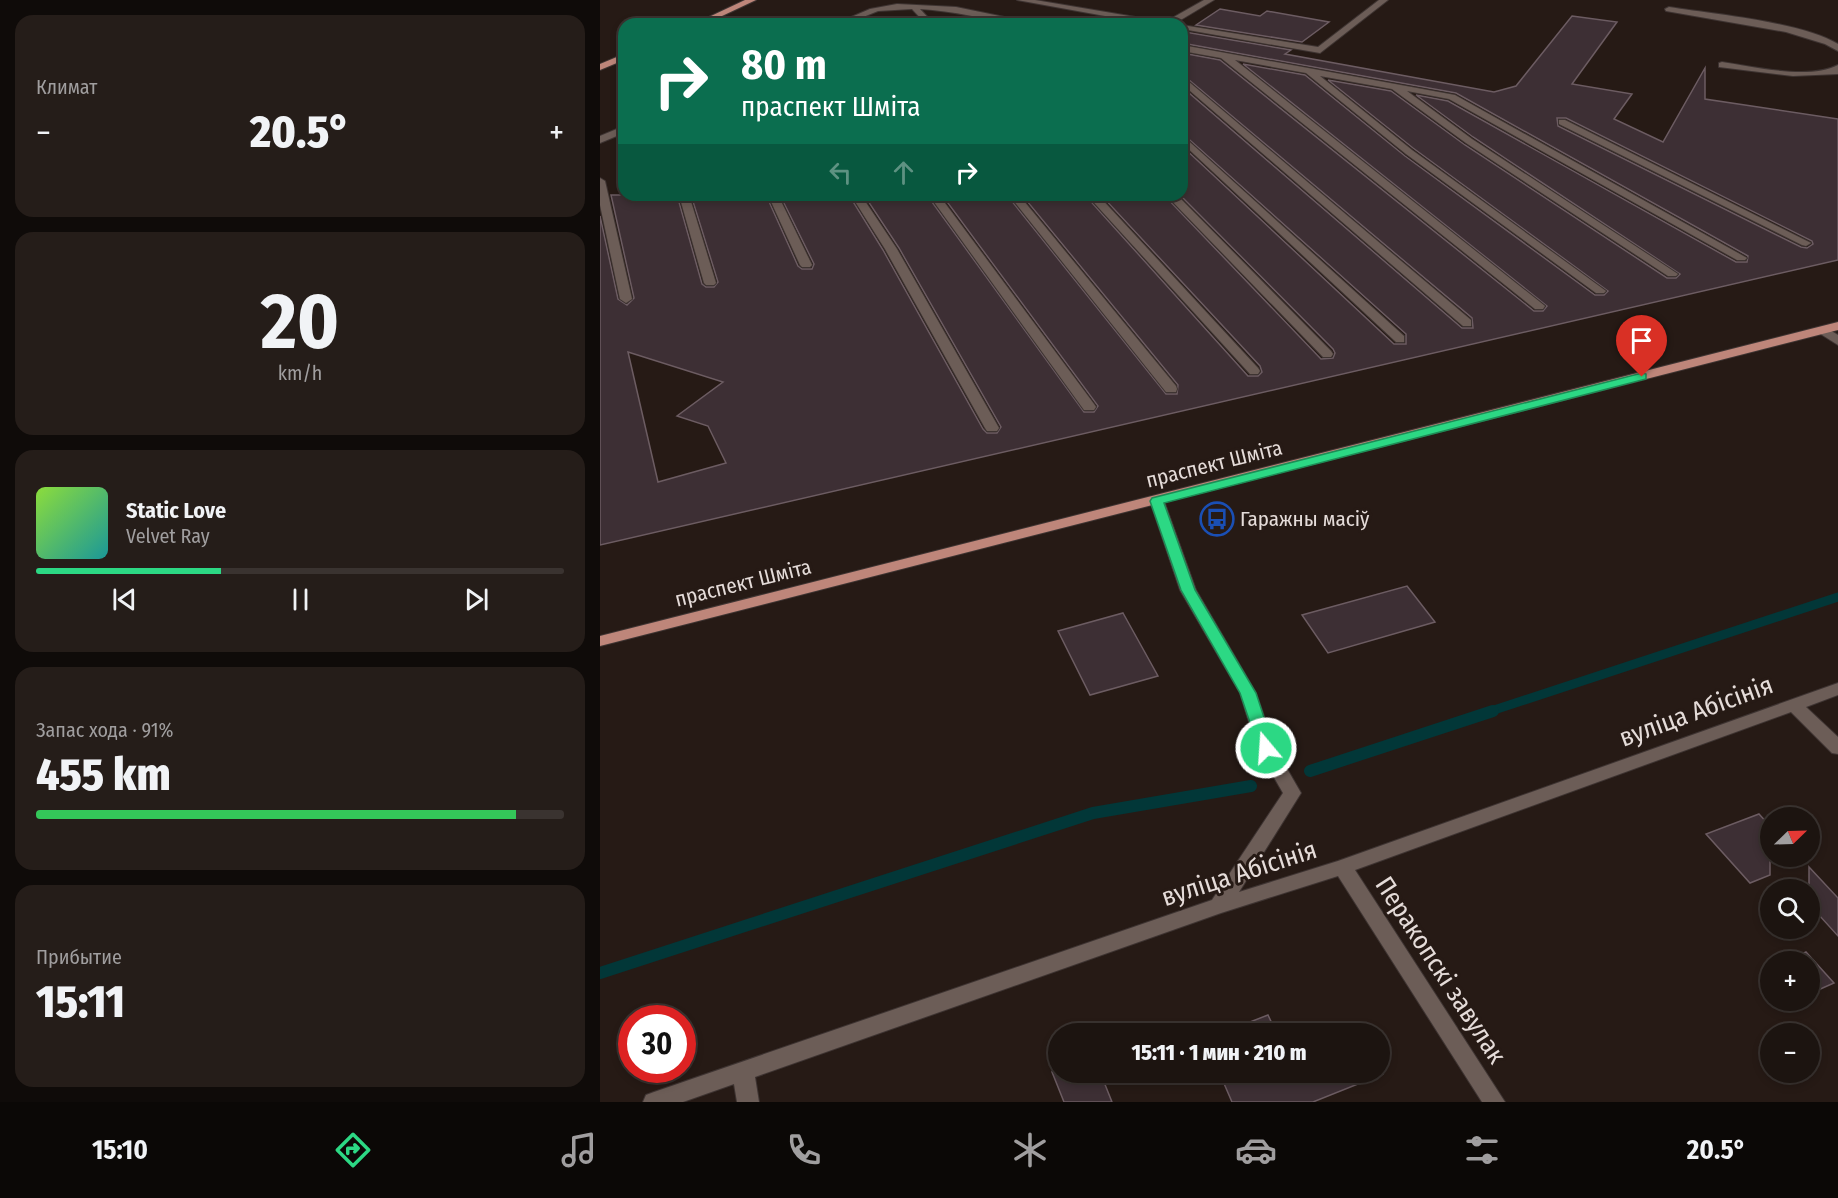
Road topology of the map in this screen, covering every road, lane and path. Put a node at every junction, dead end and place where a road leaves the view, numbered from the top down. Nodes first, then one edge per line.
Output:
1 (752, 0) edge
2 (1021, 0) edge
3 (1210, 0) edge
4 (1384, 0) edge
5 (915, 8) junction
6 (1669, 9) dead end
7 (859, 15) junction
8 (981, 15) junction
9 (712, 18) edge
10 (852, 18) edge
11 (861, 18) edge
12 (924, 18) edge
13 (984, 18) edge
14 (999, 18) edge
15 (1130, 18) edge
16 (1177, 18) edge
17 (1188, 28) edge
18 (1838, 48) edge
19 (1188, 49) edge
20 (1222, 54) junction
21 (618, 60) edge
22 (1722, 65) dead end
23 (600, 67) edge
24 (1838, 68) edge
25 (1306, 69) junction
26 (1188, 85) edge
27 (1392, 85) junction
28 (1562, 122) dead end
29 (618, 132) edge
30 (600, 140) edge
31 (1188, 144) edge
32 (600, 181) edge
33 (686, 201) edge
34 (776, 201) edge
35 (860, 201) edge
36 (938, 201) edge
37 (1019, 201) edge
38 (1098, 201) edge
39 (1177, 201) edge
40 (1806, 243) dead end
41 (1741, 258) dead end
42 (806, 265) dead end
43 (1672, 274) dead end
44 (710, 283) dead end
45 (1600, 291) dead end
46 (626, 299) dead end
47 (1539, 306) dead end
48 (1467, 323) dead end
49 (1838, 326) edge
50 (1823, 330) junction
51 (1400, 339) dead end
52 (1838, 341) edge
53 (1327, 354) dead end
54 (1254, 371) dead end
55 (1171, 389) dead end
56 (1089, 407) dead end
57 (992, 428) dead end
58 (1157, 501) junction
59 (600, 641) edge
60 (1838, 689) edge
61 (1794, 705) junction
62 (1838, 748) edge
63 (1342, 867) junction
64 (1219, 906) junction
65 (742, 1072) junction
66 (654, 1102) edge
67 (748, 1102) edge
68 (1494, 1102) edge

1 - 9 main road
2 - 15 street
3 - 16 street
4 - 17 street
5 - 7 street
5 - 8 street
5 - 12 street
6 - 18 street
7 - 10 street
7 - 11 street
8 - 13 street
8 - 14 street
19 - 20 street
20 - 25 street
20 - 47 street
21 - 23 main road
22 - 24 street
25 - 27 street
25 - 45 street
26 - 48 street
27 - 41 street
27 - 43 street
28 - 40 street
29 - 30 street
31 - 51 street
32 - 46 street
33 - 44 street
34 - 42 street
35 - 57 street
36 - 56 street
37 - 55 street
38 - 54 street
39 - 53 street
49 - 50 main road, праспект Шміта
50 - 52 street
50 - 58 main road, праспект Шміта
58 - 59 main road, праспект Шміта
58 - 64 street
60 - 61 street, вуліца Абісінія
61 - 62 street
61 - 63 street, вуліца Абісінія
63 - 64 street, вуліца Абісінія
63 - 68 street, Перакопскі завулак
64 - 65 street, вуліца Абісінія
65 - 66 street, вуліца Абісінія
65 - 67 street

